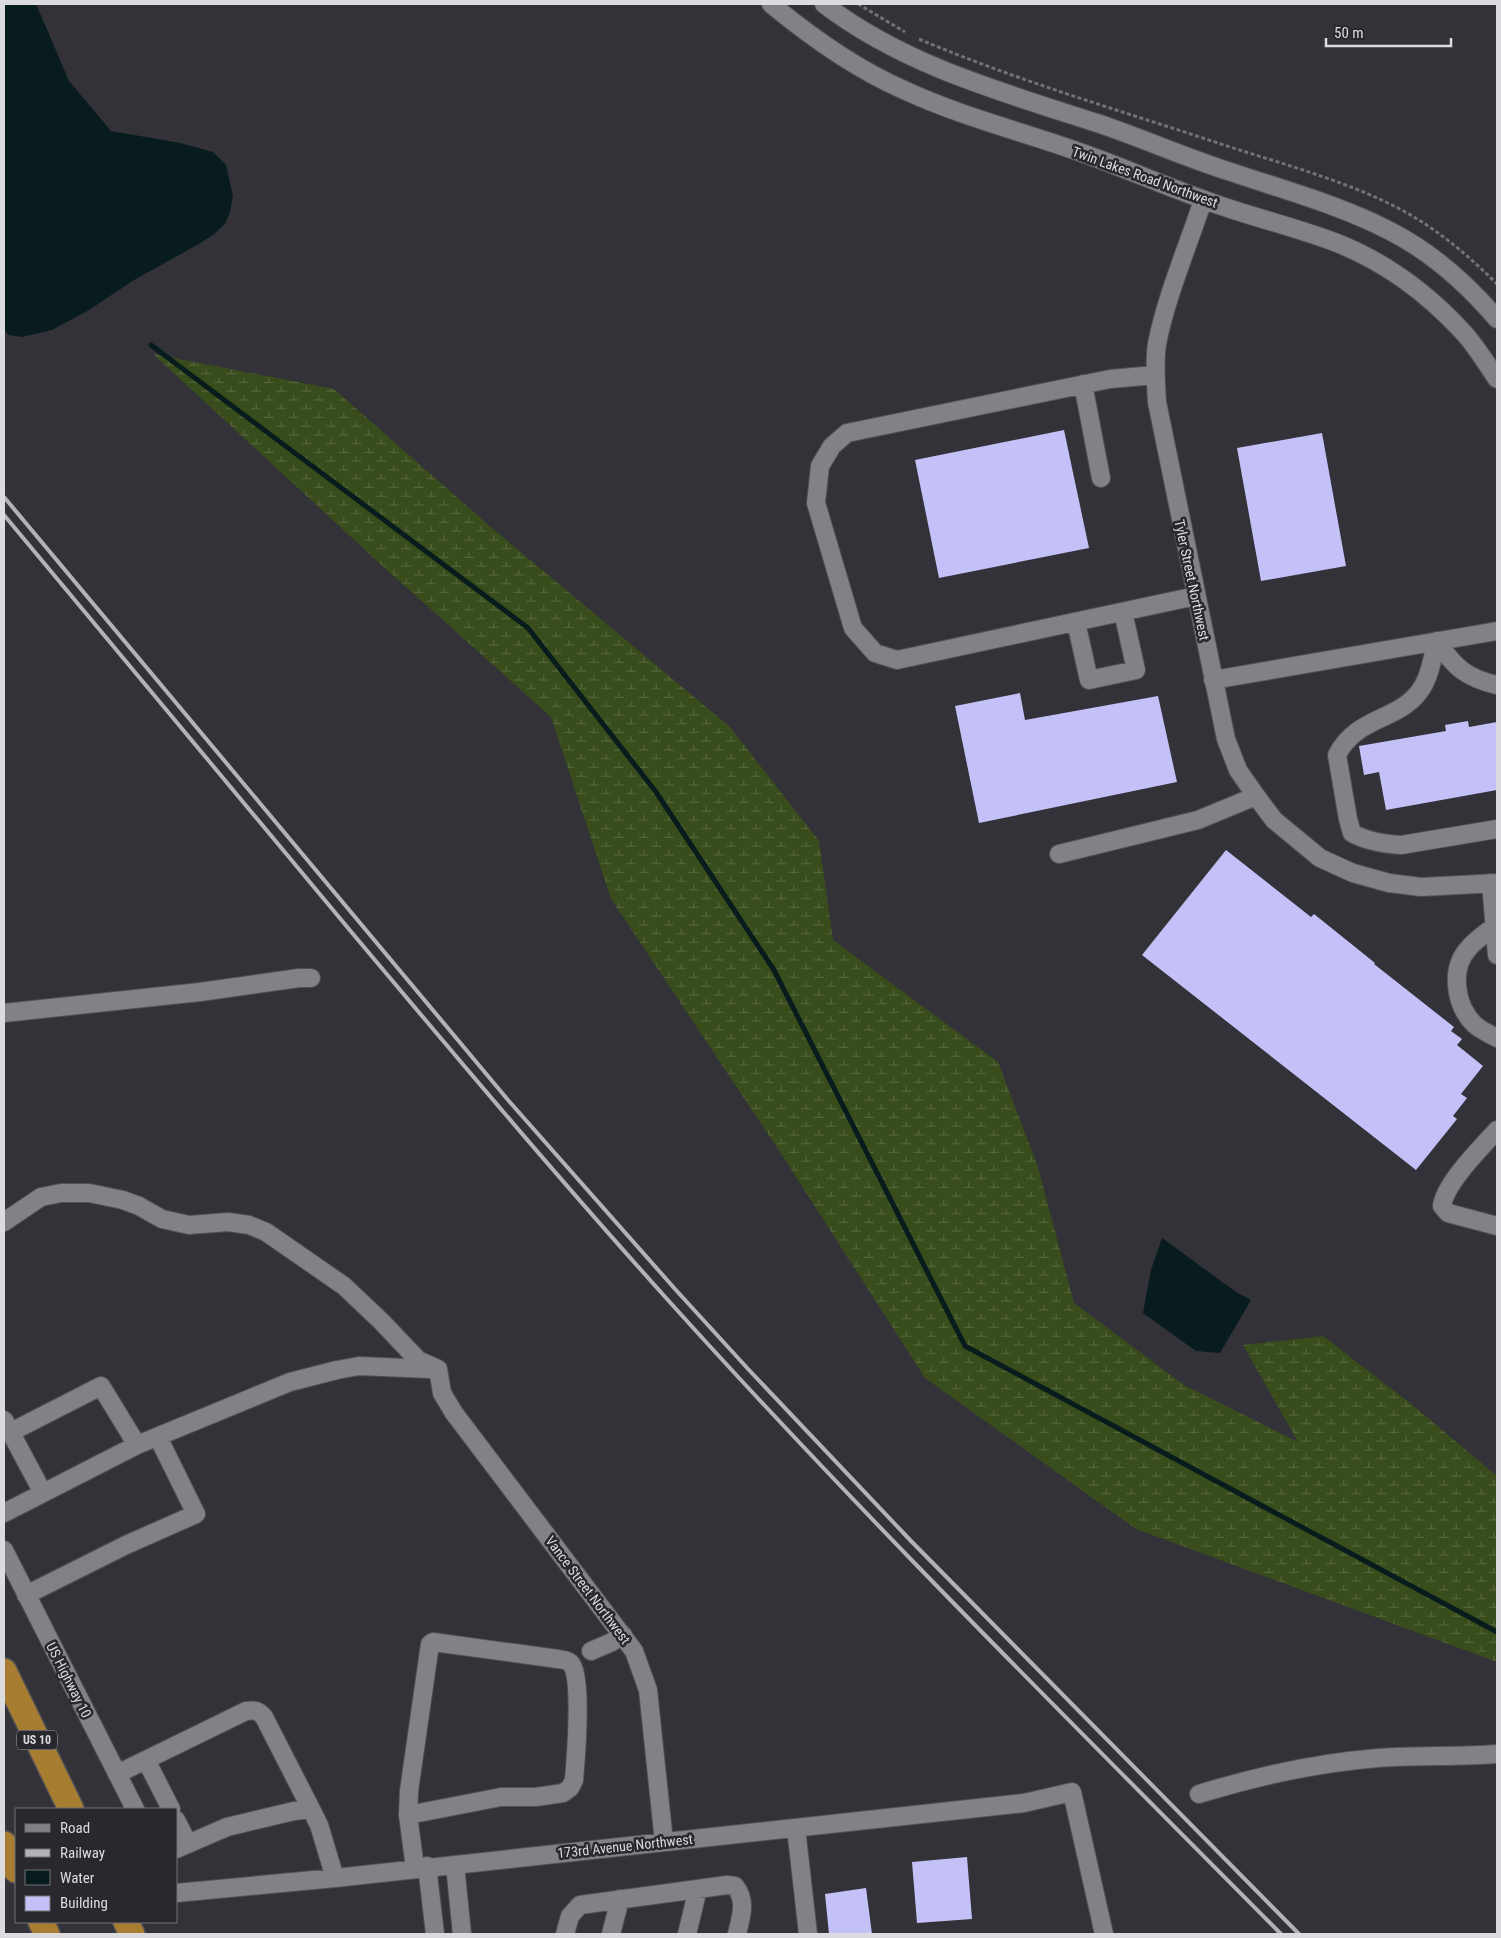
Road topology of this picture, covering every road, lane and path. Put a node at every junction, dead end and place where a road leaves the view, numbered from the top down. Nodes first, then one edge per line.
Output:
1 (771, 4) edge
2 (824, 4) edge
3 (858, 4) edge
4 (1203, 200) junction
5 (1497, 284) edge
6 (1497, 319) edge
7 (1155, 375) junction
8 (1497, 379) edge
9 (1083, 384) junction
10 (1100, 478) dead end
11 (1196, 596) junction
12 (1123, 612) junction
13 (1076, 622) junction
14 (1497, 631) edge
15 (1436, 641) junction
16 (1213, 680) junction
17 (1497, 686) edge
18 (1256, 796) junction
19 (1497, 829) edge
20 (1059, 854) dead end
21 (1494, 883) edge
22 (1494, 926) junction
23 (1497, 950) edge
24 (311, 978) dead end
25 (4, 1013) edge
26 (1497, 1038) edge
27 (1497, 1130) edge
28 (4, 1222) edge
29 (1497, 1226) edge
30 (438, 1369) junction
31 (7, 1426) edge
32 (158, 1436) junction
33 (137, 1446) junction
34 (43, 1493) junction
35 (4, 1513) edge
36 (4, 1550) edge
37 (26, 1595) junction
38 (623, 1635) junction
39 (579, 1655) junction
40 (4, 1671) edge
41 (1497, 1754) edge
42 (146, 1760) junction
43 (117, 1774) junction
44 (1199, 1794) dead end
45 (71, 1808) edge
46 (134, 1808) edge
47 (170, 1808) edge
48 (311, 1809) junction
49 (408, 1815) junction
50 (796, 1828) junction
51 (178, 1829) edge
52 (664, 1842) junction
53 (4, 1844) edge
54 (182, 1847) edge
55 (455, 1865) junction
56 (421, 1867) junction
57 (15, 1868) edge
58 (335, 1878) junction
59 (698, 1889) junction
60 (178, 1892) edge
61 (620, 1899) junction
62 (435, 1934) edge
63 (462, 1934) edge
64 (565, 1934) edge
65 (611, 1934) edge
66 (686, 1934) edge
67 (737, 1934) edge
68 (808, 1934) edge
69 (1104, 1934) edge

1 - 4 street, Twin Lakes Road Northwest
2 - 6 street
3 - 5 path
4 - 7 street, Tyler Street Northwest
4 - 8 street, Twin Lakes Road Northwest
7 - 9 street
7 - 11 street, Tyler Street Northwest
9 - 10 street
9 - 13 street
11 - 12 street
11 - 16 street, Tyler Street Northwest
12 - 13 street
12 - 13 street
14 - 15 street
15 - 16 street
15 - 17 street
15 - 19 street
16 - 18 street, Tyler Street Northwest
18 - 20 street
18 - 21 street, Tyler Street Northwest
21 - 22 street
22 - 23 street
22 - 26 street
24 - 25 street
27 - 29 street
28 - 30 street
30 - 32 street
30 - 38 street, Vance Street Northwest
31 - 33 street
31 - 34 street
32 - 33 street
32 - 37 street
33 - 34 street
34 - 35 street
36 - 37 street, US Highway 10
37 - 43 street, US Highway 10
38 - 39 street
38 - 52 street, Vance Street Northwest
39 - 49 street
39 - 49 street
40 - 45 highway, US 10
41 - 44 street
42 - 43 street
42 - 47 street
42 - 48 street
43 - 46 street, US Highway 10
48 - 54 street
48 - 58 street
49 - 56 street
50 - 52 street, 173rd Avenue Northwest
50 - 68 street
50 - 69 street, 173rd Avenue Northwest
51 - 54 street
52 - 55 street, 173rd Avenue Northwest
53 - 57 highway
55 - 56 street, 173rd Avenue Northwest
55 - 63 street
56 - 58 street, 173rd Avenue Northwest
56 - 62 street
58 - 60 street, 173rd Avenue Northwest
59 - 61 street
59 - 66 street
59 - 67 street
61 - 64 street
61 - 65 street

